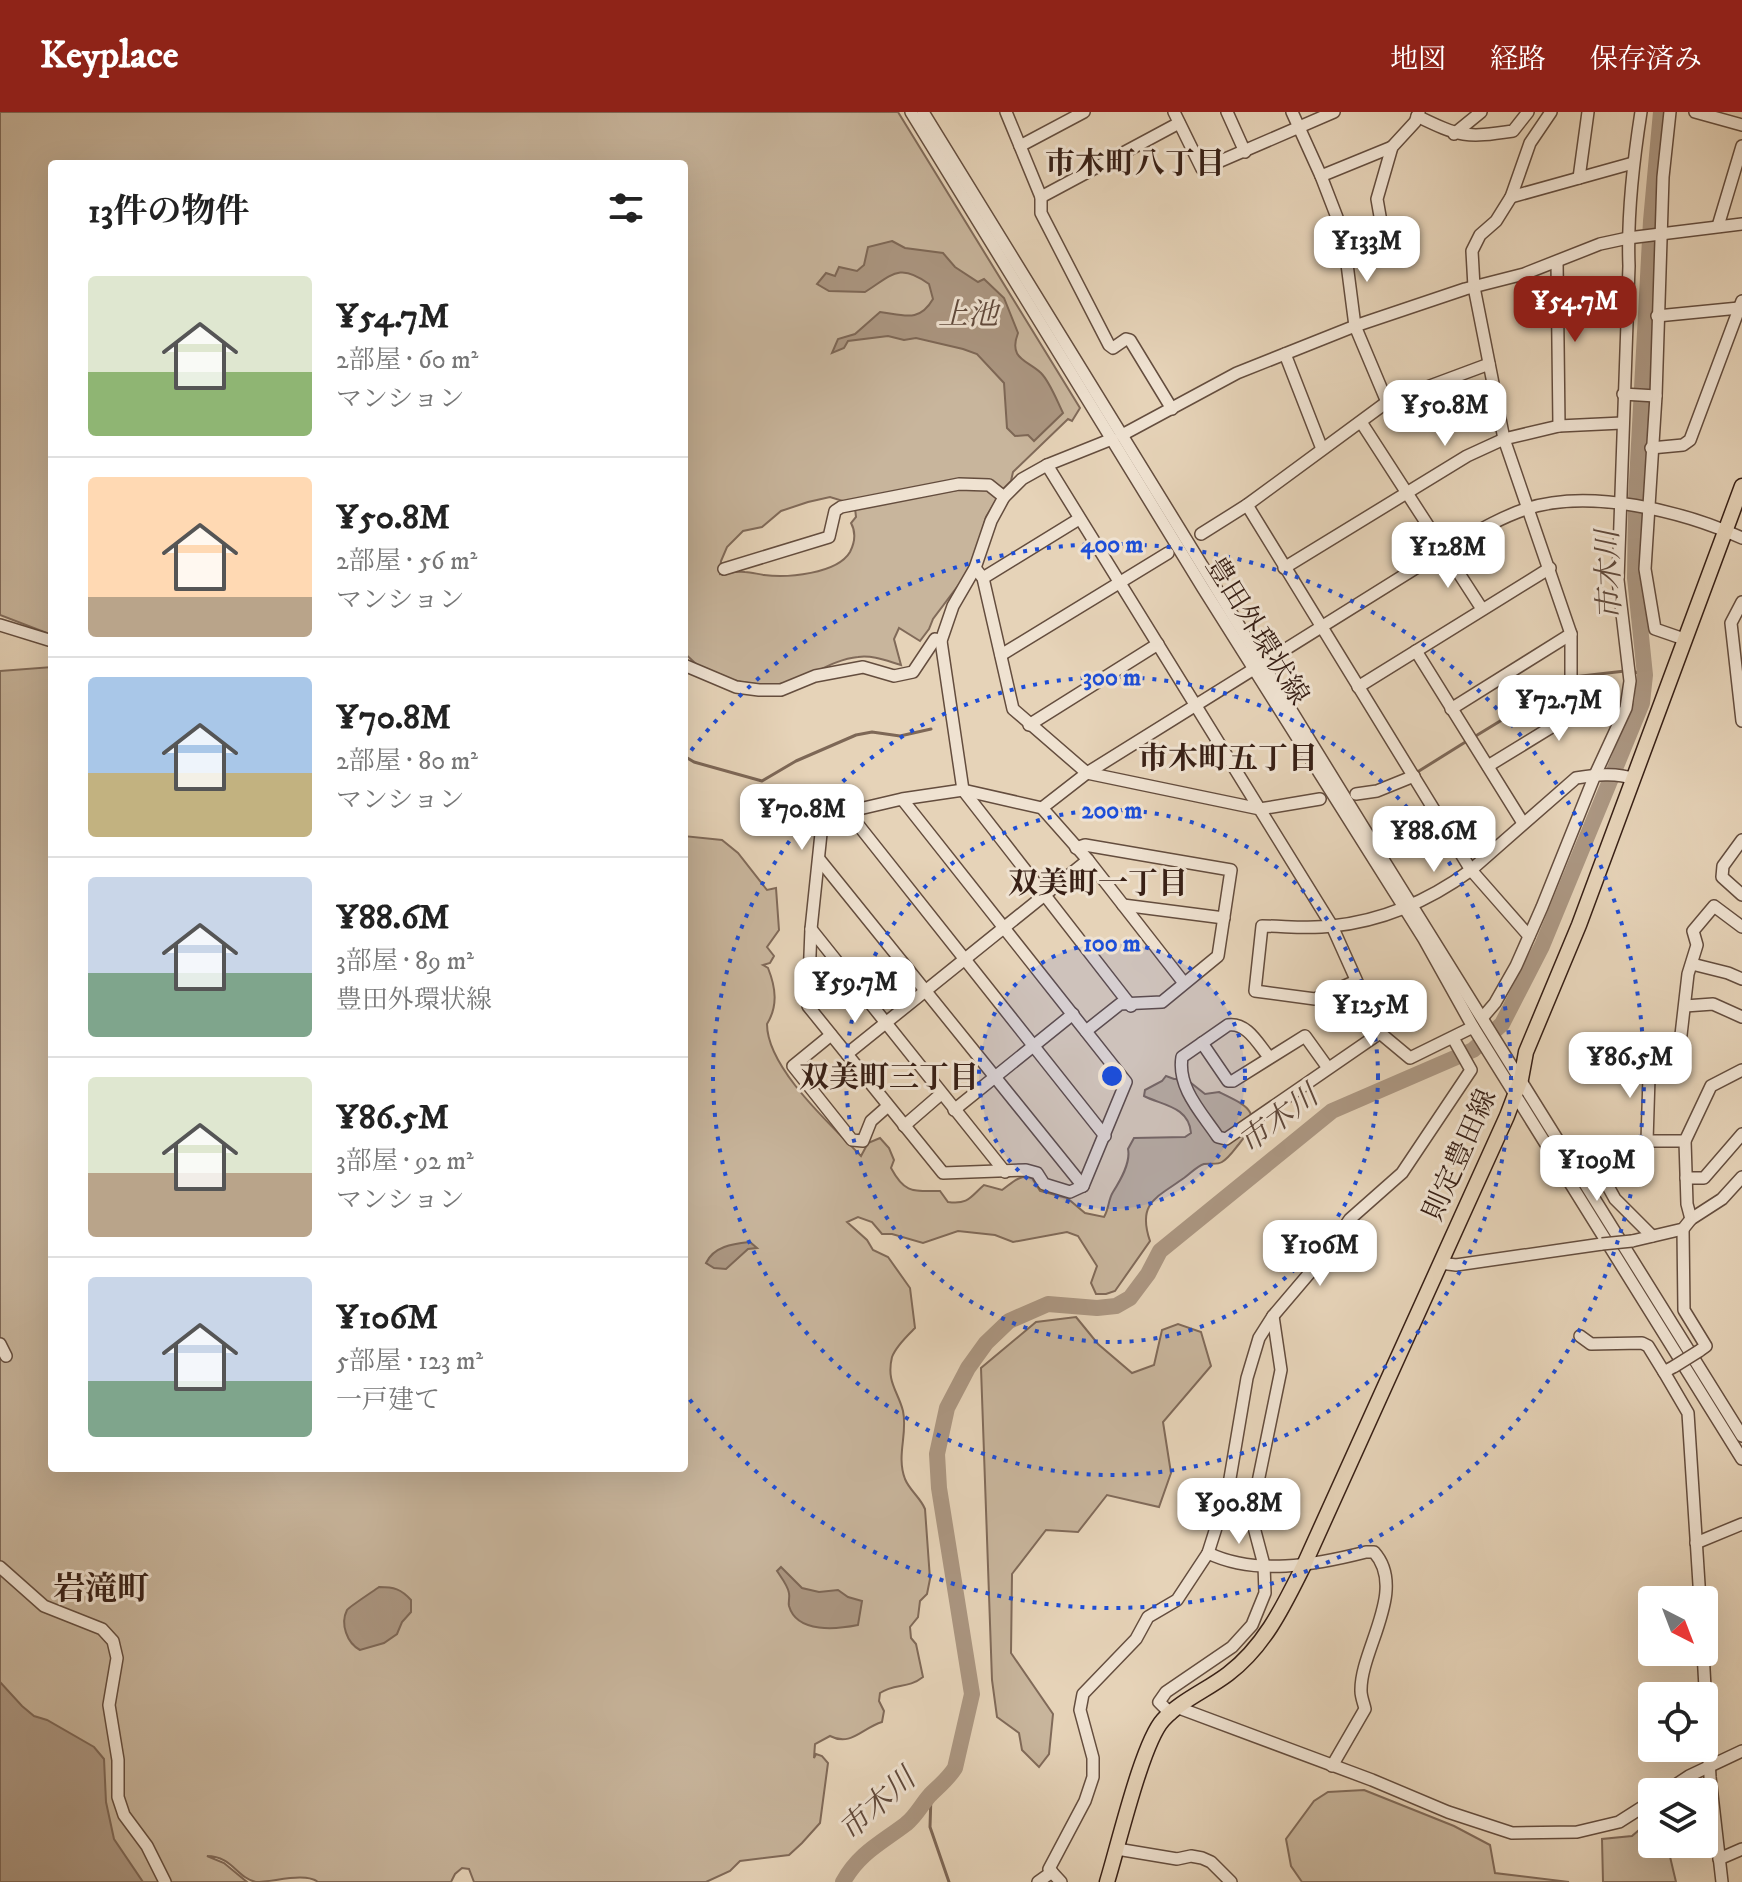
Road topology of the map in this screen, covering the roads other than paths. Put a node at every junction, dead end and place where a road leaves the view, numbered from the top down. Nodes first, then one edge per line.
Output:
1 (911, 112) edge
2 (923, 112) edge
3 (1006, 112) edge
4 (1084, 112) edge
5 (1227, 112) edge
6 (1292, 112) edge
7 (1334, 112) edge
8 (1481, 112) edge
9 (1528, 112) edge
10 (1551, 112) edge
11 (1588, 112) edge
12 (1641, 112) edge
13 (1670, 112) edge
14 (1695, 112) edge
15 (1422, 115) edge
16 (1064, 117) edge
17 (1177, 118) edge
18 (1742, 125) edge
19 (1299, 127) junction
20 (1454, 134) junction
21 (1020, 146) junction
22 (1742, 146) edge
23 (1392, 147) junction
24 (1245, 152) junction
25 (1633, 163) junction
26 (1321, 176) junction
27 (1579, 178) junction
28 (1041, 197) junction
29 (1511, 197) junction
30 (1742, 224) edge
31 (1718, 226) junction
32 (1659, 234) junction
33 (1630, 238) junction
34 (1345, 246) junction
35 (1557, 262) junction
36 (1474, 287) junction
37 (1741, 305) edge
38 (1657, 316) junction
39 (1355, 326) junction
40 (1285, 354) junction
41 (1489, 364) junction
42 (1623, 394) junction
43 (1656, 396) junction
44 (1387, 402) junction
45 (1172, 409) junction
46 (1361, 422) junction
47 (1622, 423) junction
48 (1559, 426) junction
49 (1117, 437) junction
50 (1504, 439) junction
51 (1651, 448) junction
52 (1322, 449) junction
53 (1047, 465) junction
54 (1742, 486) edge
55 (1405, 493) junction
56 (1004, 497) junction
57 (1247, 505) junction
58 (1619, 505) junction
59 (1529, 508) junction
60 (1651, 508) junction
61 (1079, 519) junction
62 (1725, 530) junction
63 (1201, 534) dead end
64 (1742, 538) edge
65 (1443, 551) junction
66 (1168, 553) dead end
67 (1284, 568) junction
68 (1550, 568) junction
69 (724, 569) dead end
70 (979, 573) junction
71 (1119, 583) junction
72 (1742, 602) edge
73 (1482, 609) junction
74 (1738, 617) edge
75 (0, 625) edge
76 (1322, 628) junction
77 (1571, 634) junction
78 (1684, 639) junction
79 (48, 640) edge
80 (941, 641) junction
81 (1158, 644) junction
82 (1416, 651) junction
83 (1001, 655) junction
84 (688, 667) edge
85 (1258, 667) junction
86 (1358, 687) junction
87 (1197, 705) junction
88 (1451, 709) junction
89 (1742, 721) edge
90 (1029, 725) junction
91 (1488, 766) junction
92 (1087, 773) junction
93 (1595, 775) junction
94 (1414, 776) junction
95 (1630, 778) junction
96 (963, 790) junction
97 (1356, 794) dead end
98 (902, 799) junction
99 (1320, 799) dead end
100 (1042, 808) junction
101 (1260, 809) junction
102 (848, 812) junction
103 (1523, 823) junction
104 (1742, 840) edge
105 (1076, 848) junction
106 (819, 859) junction
107 (1088, 860) junction
108 (1471, 870) junction
109 (1742, 895) edge
110 (1044, 896) junction
111 (1123, 905) junction
112 (1408, 907) junction
113 (1224, 918) junction
114 (1332, 926) junction
115 (1742, 927) edge
116 (1003, 928) junction
117 (811, 929) junction
118 (1529, 936) junction
119 (964, 959) junction
120 (1692, 964) junction
121 (1742, 979) edge
122 (1356, 981) junction
123 (1184, 983) junction
124 (924, 991) junction
125 (1131, 1006) junction
126 (1685, 1006) junction
127 (1073, 1014) junction
128 (1742, 1017) edge
129 (885, 1024) junction
130 (1479, 1025) junction
131 (1086, 1031) junction
132 (1380, 1033) junction
133 (831, 1035) junction
134 (1455, 1042) junction
135 (1202, 1043) junction
136 (1033, 1047) junction
137 (1493, 1048) junction
138 (847, 1054) junction
139 (1269, 1057) junction
140 (1328, 1068) junction
141 (1742, 1070) edge
142 (994, 1078) junction
143 (1521, 1079) junction
144 (941, 1094) junction
145 (1515, 1094) junction
146 (888, 1106) junction
147 (954, 1110) junction
148 (904, 1126) junction
149 (1742, 1134) edge
150 (1105, 1136) junction
151 (1685, 1141) junction
152 (1584, 1143) dead end
153 (1005, 1172) junction
154 (1742, 1177) edge
155 (1686, 1178) junction
156 (1083, 1186) junction
157 (1687, 1224) junction
158 (1652, 1236) junction
159 (1440, 1263) junction
160 (1273, 1316) junction
161 (1580, 1336) dead end
162 (0, 1344) edge
163 (6, 1356) dead end
164 (1670, 1369) junction
165 (1742, 1436) edge
166 (1742, 1459) edge
167 (1742, 1524) edge
168 (1696, 1543) junction
169 (1208, 1553) junction
170 (1264, 1565) junction
171 (1304, 1565) junction
172 (0, 1567) edge
173 (1699, 1586) edge
174 (1704, 1666) edge
175 (1175, 1711) junction
176 (1742, 1751) edge
177 (1710, 1765) junction
178 (1332, 1766) junction
179 (1688, 1778) edge
180 (1638, 1810) edge
181 (1117, 1849) junction
182 (1742, 1849) edge
183 (1719, 1859) junction
184 (1052, 1872) junction
185 (165, 1882) edge
186 (1038, 1882) edge
187 (1061, 1882) edge
188 (1107, 1882) edge
189 (1231, 1882) edge
190 (1722, 1882) edge

1 - 49 street, 豊田外環状線
2 - 49 street, 豊田外環状線
3 - 21 street
4 - 16 street
5 - 24 street
6 - 19 street
7 - 19 street
8 - 20 street
9 - 20 street
10 - 29 street
11 - 27 street
12 - 25 street
13 - 32 street
14 - 18 street
15 - 20 street
15 - 23 street
16 - 21 street
17 - 24 street
17 - 28 street
19 - 24 street
19 - 26 street
21 - 28 street
22 - 31 street
23 - 26 street
23 - 34 street
25 - 27 street
25 - 33 street
26 - 34 street
27 - 29 street
28 - 45 street
29 - 36 street
30 - 31 street
31 - 32 street
32 - 33 street
32 - 38 street
33 - 35 street
33 - 42 street
34 - 39 street
35 - 36 street
35 - 48 street
36 - 39 street
36 - 41 street
37 - 38 street
37 - 51 street
38 - 43 street
39 - 40 street
39 - 44 street
40 - 45 street
40 - 52 street
41 - 44 street
41 - 50 street
42 - 43 street
42 - 47 street
43 - 51 street
44 - 46 street
45 - 49 street
46 - 52 street
46 - 55 street
47 - 48 street
47 - 58 street
48 - 50 street
49 - 53 street
49 - 85 street, 豊田外環状線
50 - 55 street
50 - 59 street
51 - 60 street
52 - 57 street
53 - 56 street
53 - 61 street
54 - 62 main road, 則定豊田線
55 - 65 street
55 - 67 street
56 - 69 street
56 - 70 street
57 - 63 street
57 - 67 street
58 - 59 street
58 - 60 street
58 - 93 street
59 - 65 street
59 - 68 street
60 - 62 street
60 - 78 street
61 - 70 street
61 - 71 street
62 - 64 street
62 - 78 main road, 則定豊田線
65 - 73 street
65 - 76 street
66 - 71 street
67 - 76 street
68 - 73 street
68 - 77 street
70 - 80 street
70 - 83 street
71 - 81 street
71 - 83 street
72 - 74 street
73 - 82 street
74 - 89 street
75 - 79 street
76 - 85 street
76 - 86 street
77 - 88 street
77 - 91 street
78 - 95 main road, 則定豊田線
80 - 84 street
80 - 96 street
81 - 87 street
81 - 90 street
82 - 86 street
82 - 88 street
83 - 90 street
85 - 87 street
85 - 112 street, 豊田外環状線
86 - 94 street
87 - 92 street
87 - 101 street
88 - 91 street
90 - 92 street
91 - 103 street
92 - 100 street
92 - 101 street
93 - 95 street
93 - 103 street
93 - 118 street
94 - 97 street
94 - 108 street
95 - 143 main road, 則定豊田線
96 - 98 street
96 - 100 street
96 - 110 street
98 - 102 street
98 - 116 street
99 - 101 street
100 - 105 street
101 - 114 street
102 - 106 street
102 - 119 street
103 - 108 street
104 - 109 street
105 - 107 street
105 - 113 street
106 - 117 street
106 - 124 street
107 - 110 street
107 - 111 street
108 - 112 street
108 - 118 street
110 - 116 street
110 - 125 street
111 - 113 street
111 - 123 street
112 - 114 street
112 - 130 street, 豊田外環状線
113 - 123 street
114 - 122 street
114 - 122 street
115 - 120 street
116 - 119 street
116 - 127 street
117 - 129 street
117 - 133 street
118 - 130 street
119 - 124 street
119 - 136 street
120 - 121 street
120 - 126 street
122 - 132 street
123 - 125 street
124 - 129 street
124 - 142 street
125 - 131 street
126 - 128 street
126 - 151 street
127 - 131 street
127 - 136 street
129 - 138 street
129 - 144 street
130 - 134 street
130 - 137 street, 豊田外環状線
131 - 150 street
132 - 134 street
132 - 140 street
133 - 138 street
133 - 146 street
134 - 160 street
135 - 139 street
135 - 139 street
135 - 140 street
136 - 142 street
136 - 150 street
137 - 143 street, 豊田外環状線
137 - 145 street, 豊田外環状線
138 - 146 street
139 - 140 street
141 - 151 street
142 - 147 street
142 - 156 street
143 - 145 main road, 則定豊田線
143 - 165 street, 豊田外環状線
144 - 147 street
144 - 148 street
145 - 159 main road, 則定豊田線
145 - 166 street, 豊田外環状線
146 - 148 street
147 - 153 street
148 - 153 street
149 - 155 street
150 - 156 street
151 - 155 street
152 - 158 street
153 - 156 street
154 - 157 street
155 - 157 street
157 - 158 street
157 - 164 street, bridge
158 - 159 street, bridge
159 - 171 main road, 則定豊田線
160 - 169 street
160 - 170 street
161 - 164 street
162 - 163 street
164 - 168 street
167 - 168 street
168 - 173 street
169 - 170 street
169 - 184 street
170 - 171 street
170 - 175 street
171 - 175 main road, 則定豊田線
171 - 178 street
172 - 185 street
174 - 177 street
175 - 178 street
175 - 181 main road, 則定豊田線
176 - 177 street
177 - 179 street
177 - 183 street
178 - 180 street
181 - 188 main road, 則定豊田線
181 - 189 street
182 - 183 street
183 - 190 street
184 - 186 street
184 - 187 street

